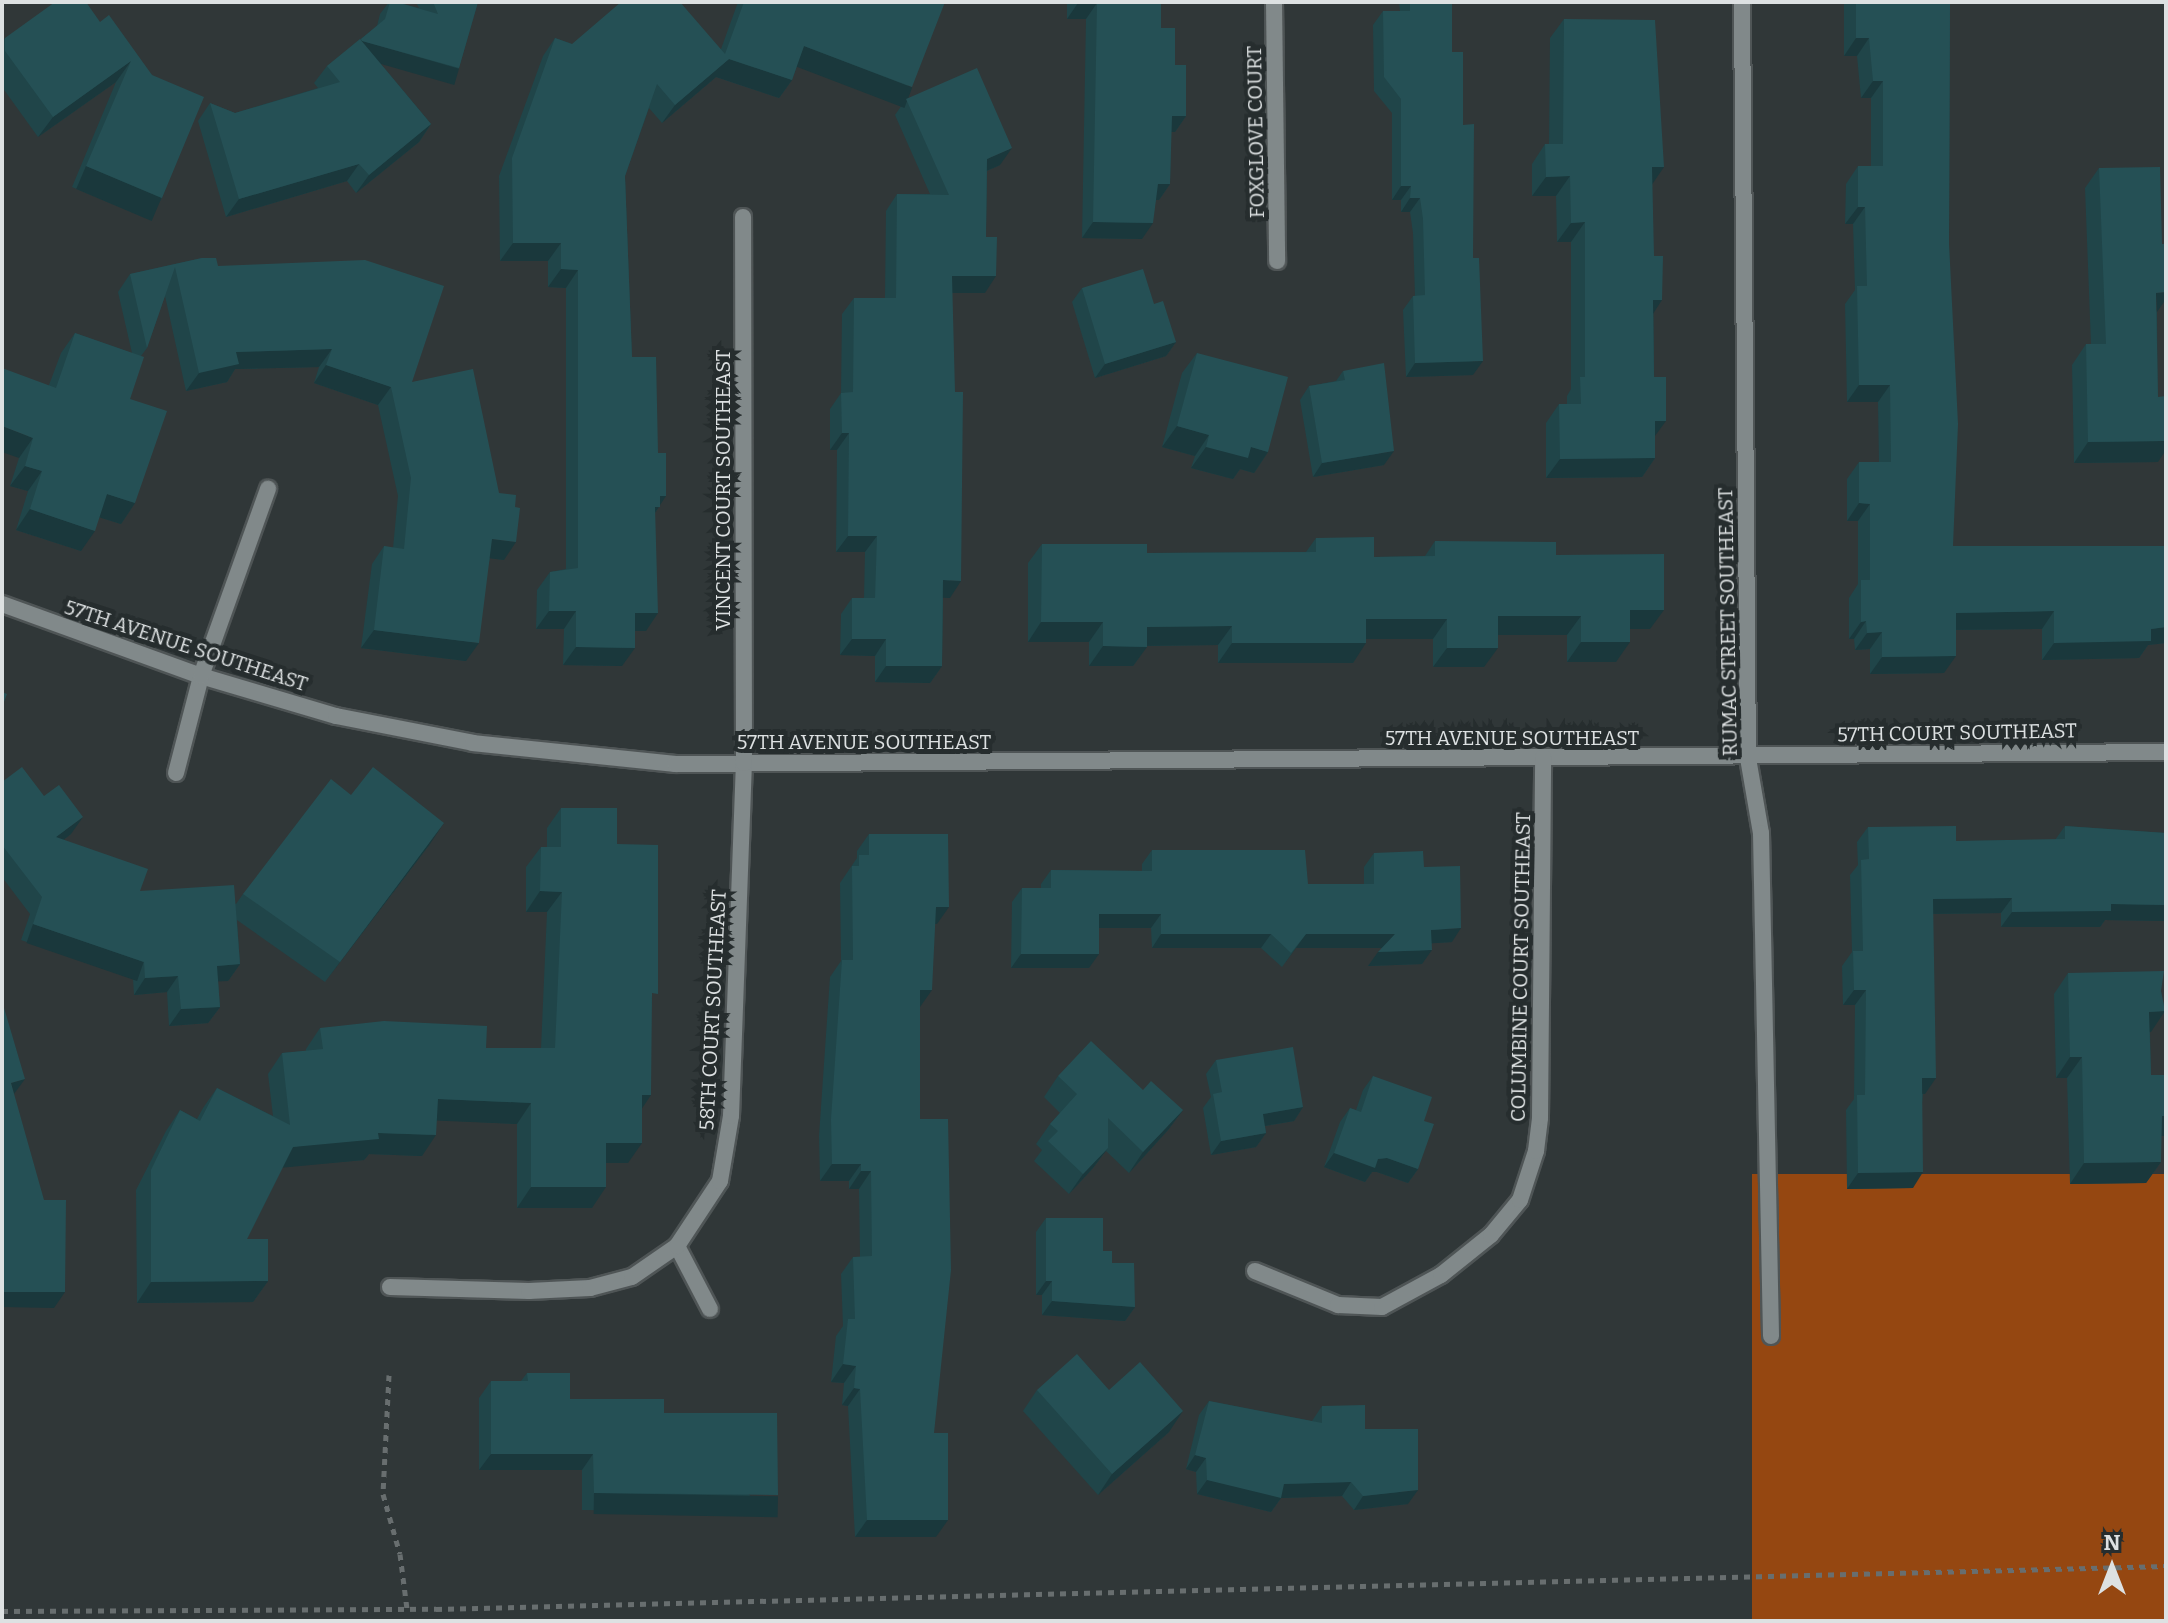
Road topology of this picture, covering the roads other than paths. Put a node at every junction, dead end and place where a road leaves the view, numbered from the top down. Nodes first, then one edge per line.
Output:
1 (1274, 2) edge
2 (1742, 2) edge
3 (743, 217) dead end
4 (1277, 261) dead end
5 (268, 489) dead end
6 (2, 604) edge
7 (201, 676) junction
8 (2166, 752) edge
9 (1543, 757) junction
10 (1748, 758) junction
11 (744, 763) junction
12 (176, 773) dead end
13 (677, 1246) junction
14 (1255, 1271) dead end
15 (390, 1287) dead end
16 (710, 1309) dead end
17 (1771, 1336) dead end

1 - 4 street, FOXGLOVE COURT
2 - 10 street, RUMAC STREET SOUTHEAST
3 - 11 street, VINCENT COURT SOUTHEAST
5 - 7 street
6 - 7 street, 57TH AVENUE SOUTHEAST
7 - 11 street, 57TH AVENUE SOUTHEAST
7 - 12 street
8 - 10 street, 57TH COURT SOUTHEAST
9 - 10 street, 57TH AVENUE SOUTHEAST
9 - 11 street, 57TH AVENUE SOUTHEAST
9 - 14 street, COLUMBINE COURT SOUTHEAST
10 - 17 street, RUMAC STREET SOUTHEAST
11 - 13 street, 58TH COURT SOUTHEAST
13 - 15 street, 58TH COURT SOUTHEAST
13 - 16 street

